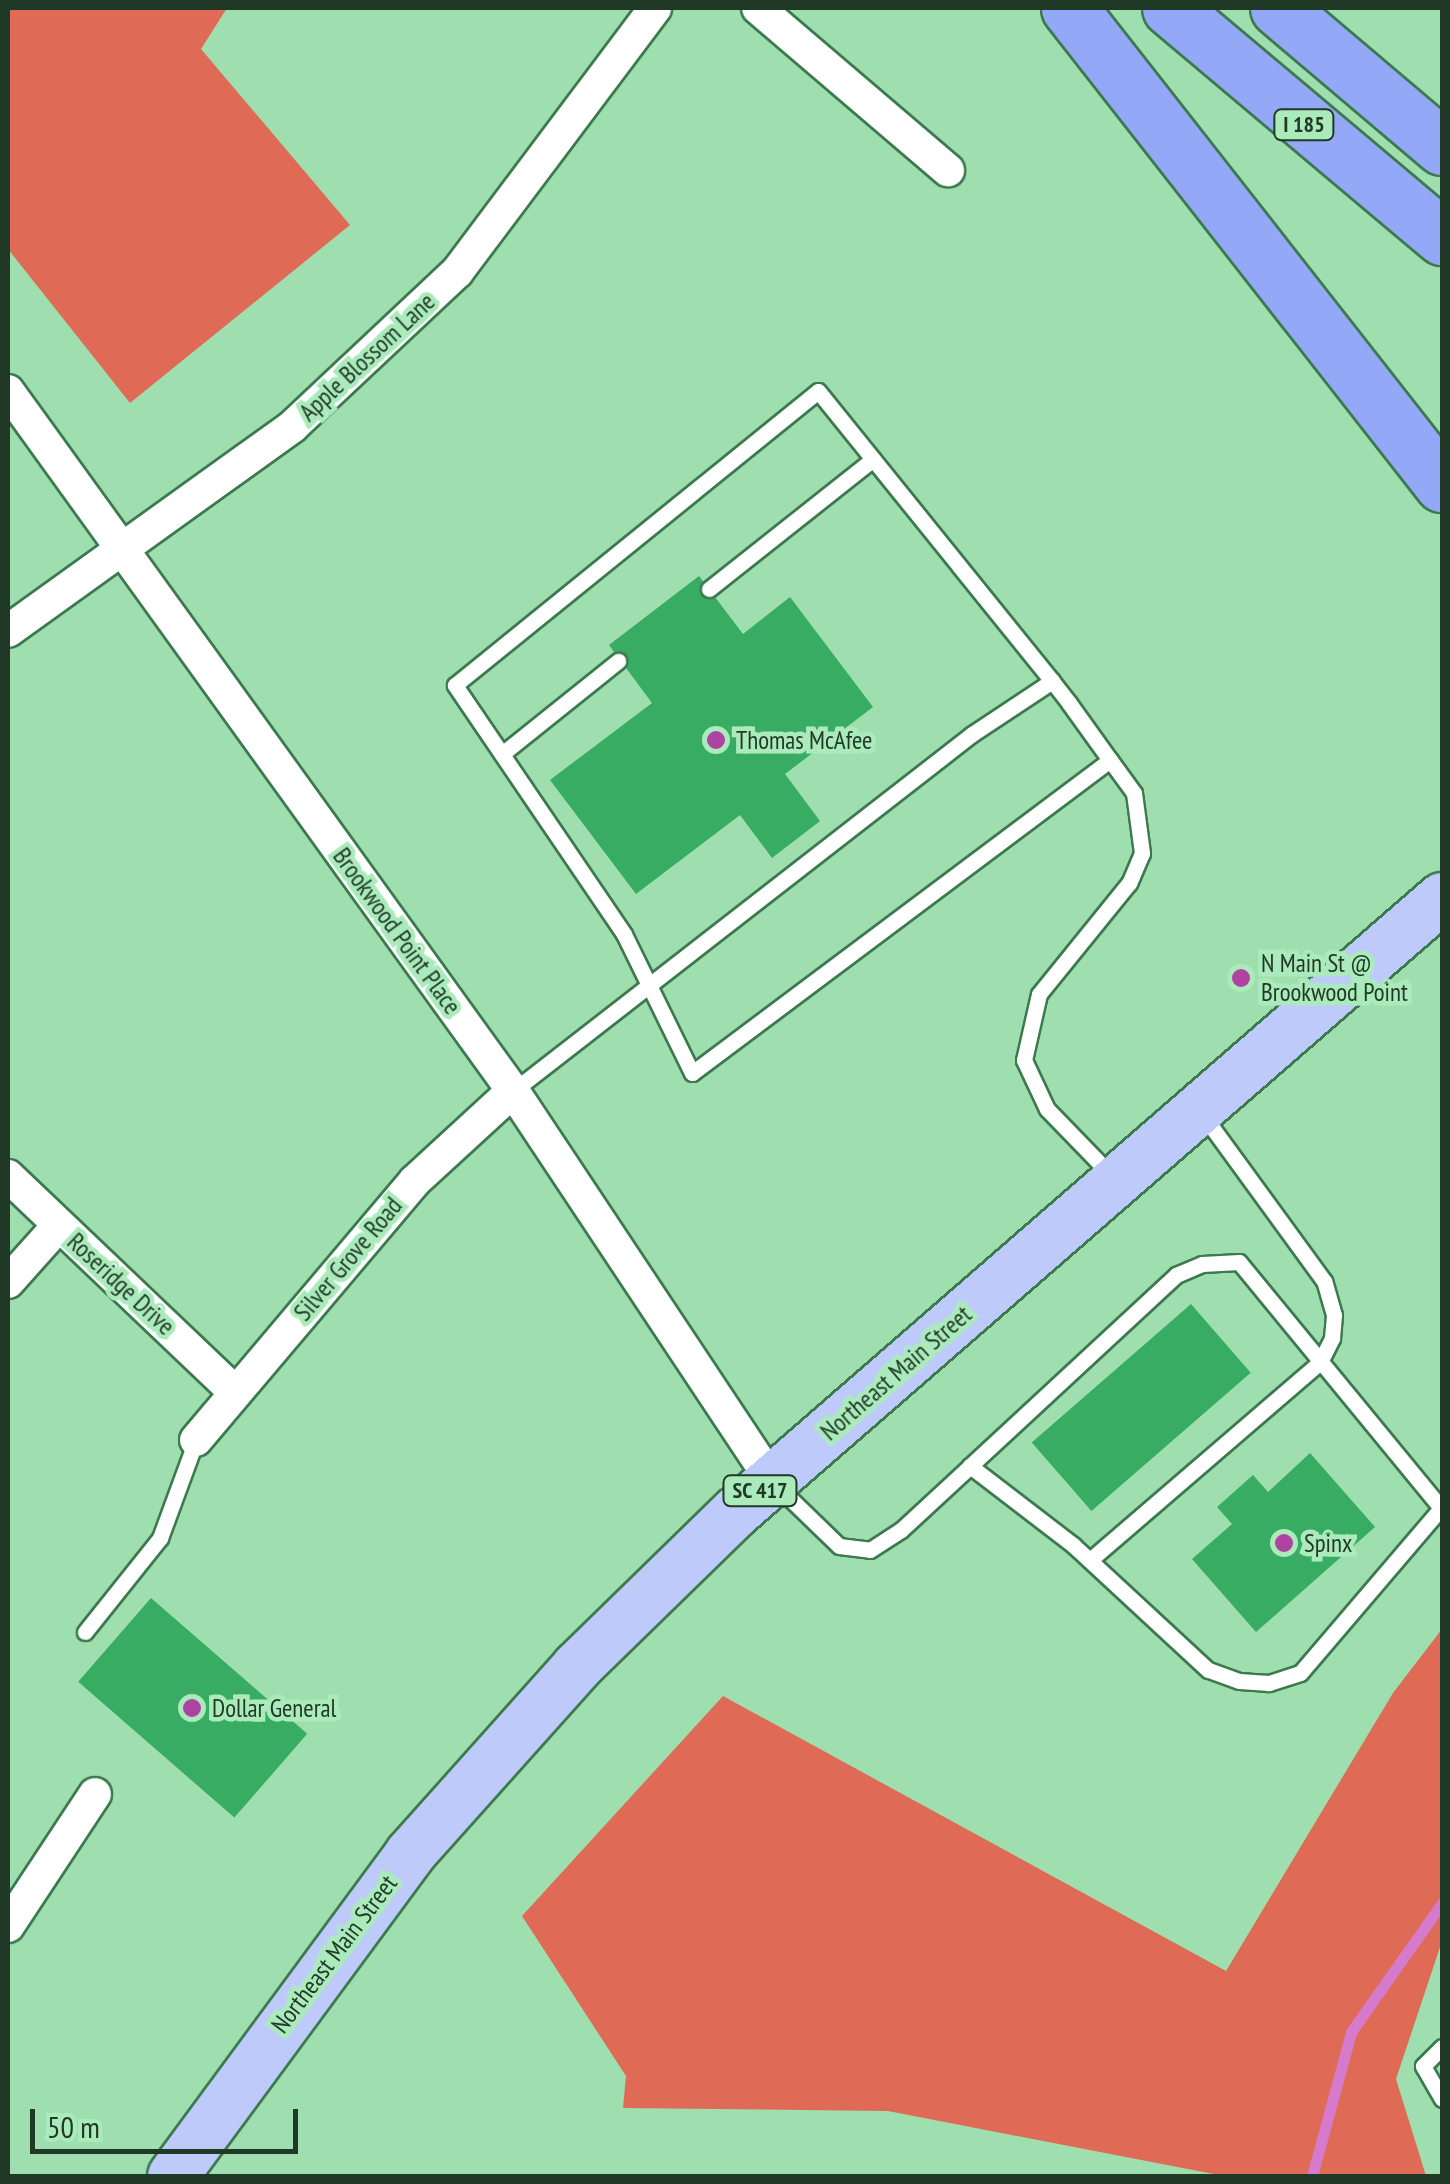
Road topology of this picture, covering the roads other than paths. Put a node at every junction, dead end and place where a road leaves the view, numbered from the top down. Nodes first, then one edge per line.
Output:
1 (655, 8) edge
2 (758, 8) edge
3 (1068, 8) edge
4 (1170, 8) edge
5 (1282, 10) edge
6 (1442, 147) edge
7 (948, 170) dead end
8 (1442, 237) edge
9 (8, 391) edge
10 (873, 458) junction
11 (1442, 484) edge
12 (121, 552) junction
13 (709, 589) dead end
14 (8, 632) edge
15 (618, 661) dead end
16 (1052, 681) junction
17 (502, 754) junction
18 (1110, 760) junction
19 (1442, 898) edge
20 (648, 990) junction
21 (513, 1092) junction
22 (1198, 1110) junction
23 (8, 1176) edge
24 (1117, 1180) junction
25 (60, 1225) junction
26 (8, 1282) edge
27 (1320, 1362) junction
28 (235, 1392) junction
29 (196, 1440) joint
30 (970, 1466) junction
31 (772, 1481) junction
32 (1090, 1560) junction
33 (85, 1632) dead end
34 (96, 1794) dead end
35 (8, 1926) edge
36 (1442, 2047) edge
37 (1442, 2099) edge
38 (173, 2176) edge

1 - 12 street, Apple Blossom Lane
2 - 7 street
3 - 11 highway
4 - 8 highway, I 185
5 - 6 highway, I 185
9 - 12 street, Brookwood Point Place
10 - 13 lane
10 - 16 lane
10 - 17 lane
12 - 14 street, Apple Blossom Lane
12 - 21 street, Brookwood Point Place
15 - 17 lane
16 - 18 lane
16 - 20 lane
17 - 20 lane
18 - 20 lane
18 - 24 lane
19 - 22 main road, Northeast Main Street / SC 417
20 - 21 lane
21 - 28 street, Silver Grove Road
21 - 31 street, Brookwood Point Place
22 - 24 main road, Northeast Main Street / SC 417
22 - 27 lane
23 - 25 street, Roseridge Drive
24 - 31 main road, Northeast Main Street / SC 417
25 - 26 street
25 - 28 street, Roseridge Drive
27 - 30 lane
27 - 32 lane
27 - 32 lane
28 - 29 street, Silver Grove Road
29 - 33 lane
30 - 31 lane
30 - 32 lane
31 - 38 main road, Northeast Main Street / SC 417
34 - 35 street
36 - 37 lane

